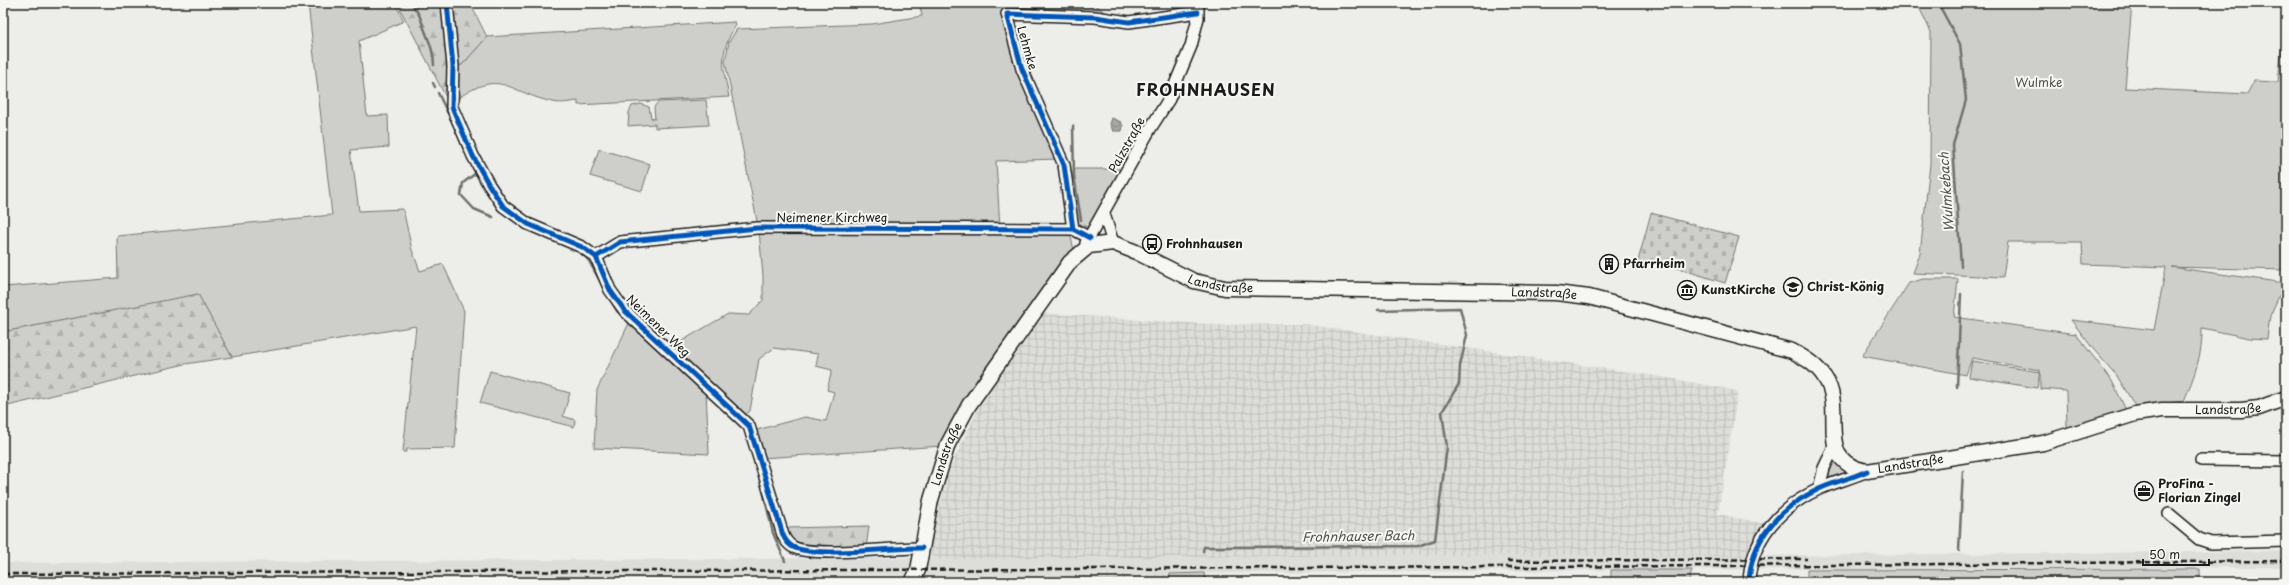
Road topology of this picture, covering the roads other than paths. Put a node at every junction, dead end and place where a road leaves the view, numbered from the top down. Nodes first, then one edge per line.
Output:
1 (447, 3) edge
2 (1198, 8) edge
3 (1104, 214) junction
4 (1073, 229) junction
5 (1090, 238) junction
6 (1113, 243) junction
7 (1082, 250) junction
8 (596, 257) junction
9 (2286, 398) edge
10 (1834, 447) junction
11 (2201, 460) dead end
12 (2286, 461) edge
13 (1867, 471) junction
14 (1819, 489) junction
15 (2169, 514) dead end
16 (2286, 541) edge
17 (922, 548) junction
18 (914, 579) edge
19 (1749, 582) edge

1 - 8 street
2 - 3 street, Palzstraße
2 - 4 street, Lehmke
3 - 5 street, Palzstraße
3 - 6 street
4 - 5 street
4 - 8 street, Neimener Kirchweg
5 - 7 street, Palzstraße
6 - 7 main road, Landstraße
6 - 10 main road, Landstraße
7 - 17 main road, Landstraße
8 - 17 street, Neimener Weg
9 - 13 main road, Landstraße
10 - 13 main road, Landstraße
10 - 14 street
11 - 12 street
13 - 14 street
14 - 19 street
15 - 16 street
17 - 18 main road, Landstraße

